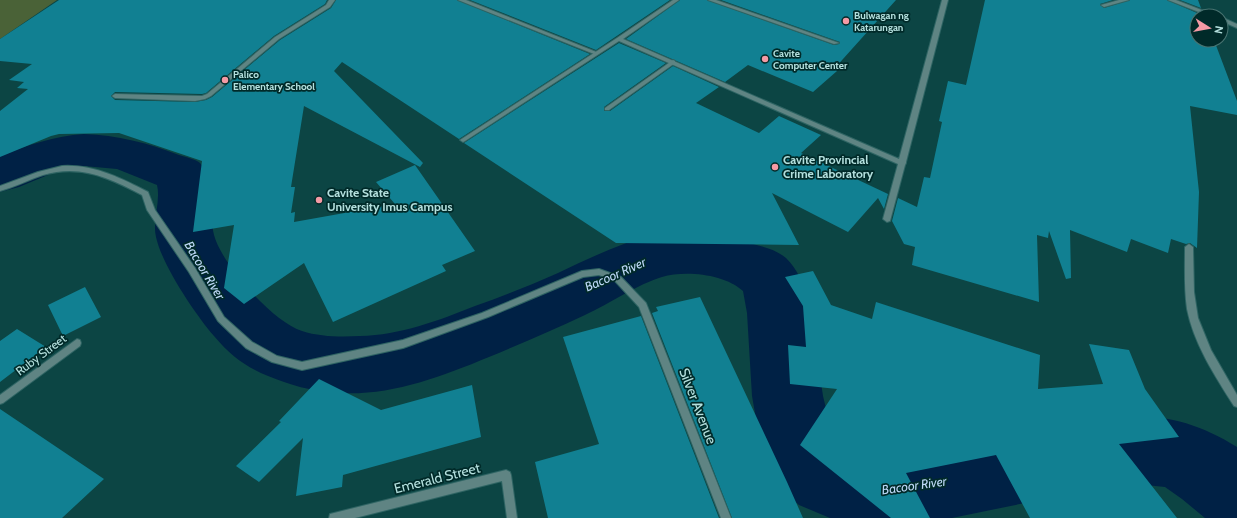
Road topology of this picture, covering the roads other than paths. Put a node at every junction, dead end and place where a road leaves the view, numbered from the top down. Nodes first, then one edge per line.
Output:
1 (332, 0) edge
2 (461, 0) edge
3 (676, 0) edge
4 (711, 0) edge
5 (945, 0) edge
6 (1126, 0) edge
7 (1171, 0) edge
8 (1104, 5) dead end
9 (1192, 8) edge
10 (619, 39) junction
11 (836, 43) dead end
12 (596, 54) junction
13 (673, 62) junction
14 (115, 96) dead end
15 (607, 109) dead end
16 (463, 140) dead end
17 (902, 164) junction
18 (0, 189) edge
19 (887, 219) dead end
20 (1189, 247) dead end
21 (77, 343) dead end
22 (1232, 389) edge
23 (0, 400) edge
24 (1237, 403) edge
25 (334, 518) edge
26 (512, 518) edge
27 (726, 518) edge

1 - 14 street
2 - 12 street
3 - 10 street
4 - 11 street
5 - 17 street
6 - 8 street
7 - 9 street
10 - 12 street
10 - 13 street
12 - 16 street
13 - 15 street
13 - 17 street
17 - 19 street
18 - 27 street, Silver Avenue
20 - 22 street
21 - 23 street, Ruby Street
22 - 24 street
25 - 26 street, Emerald Street

